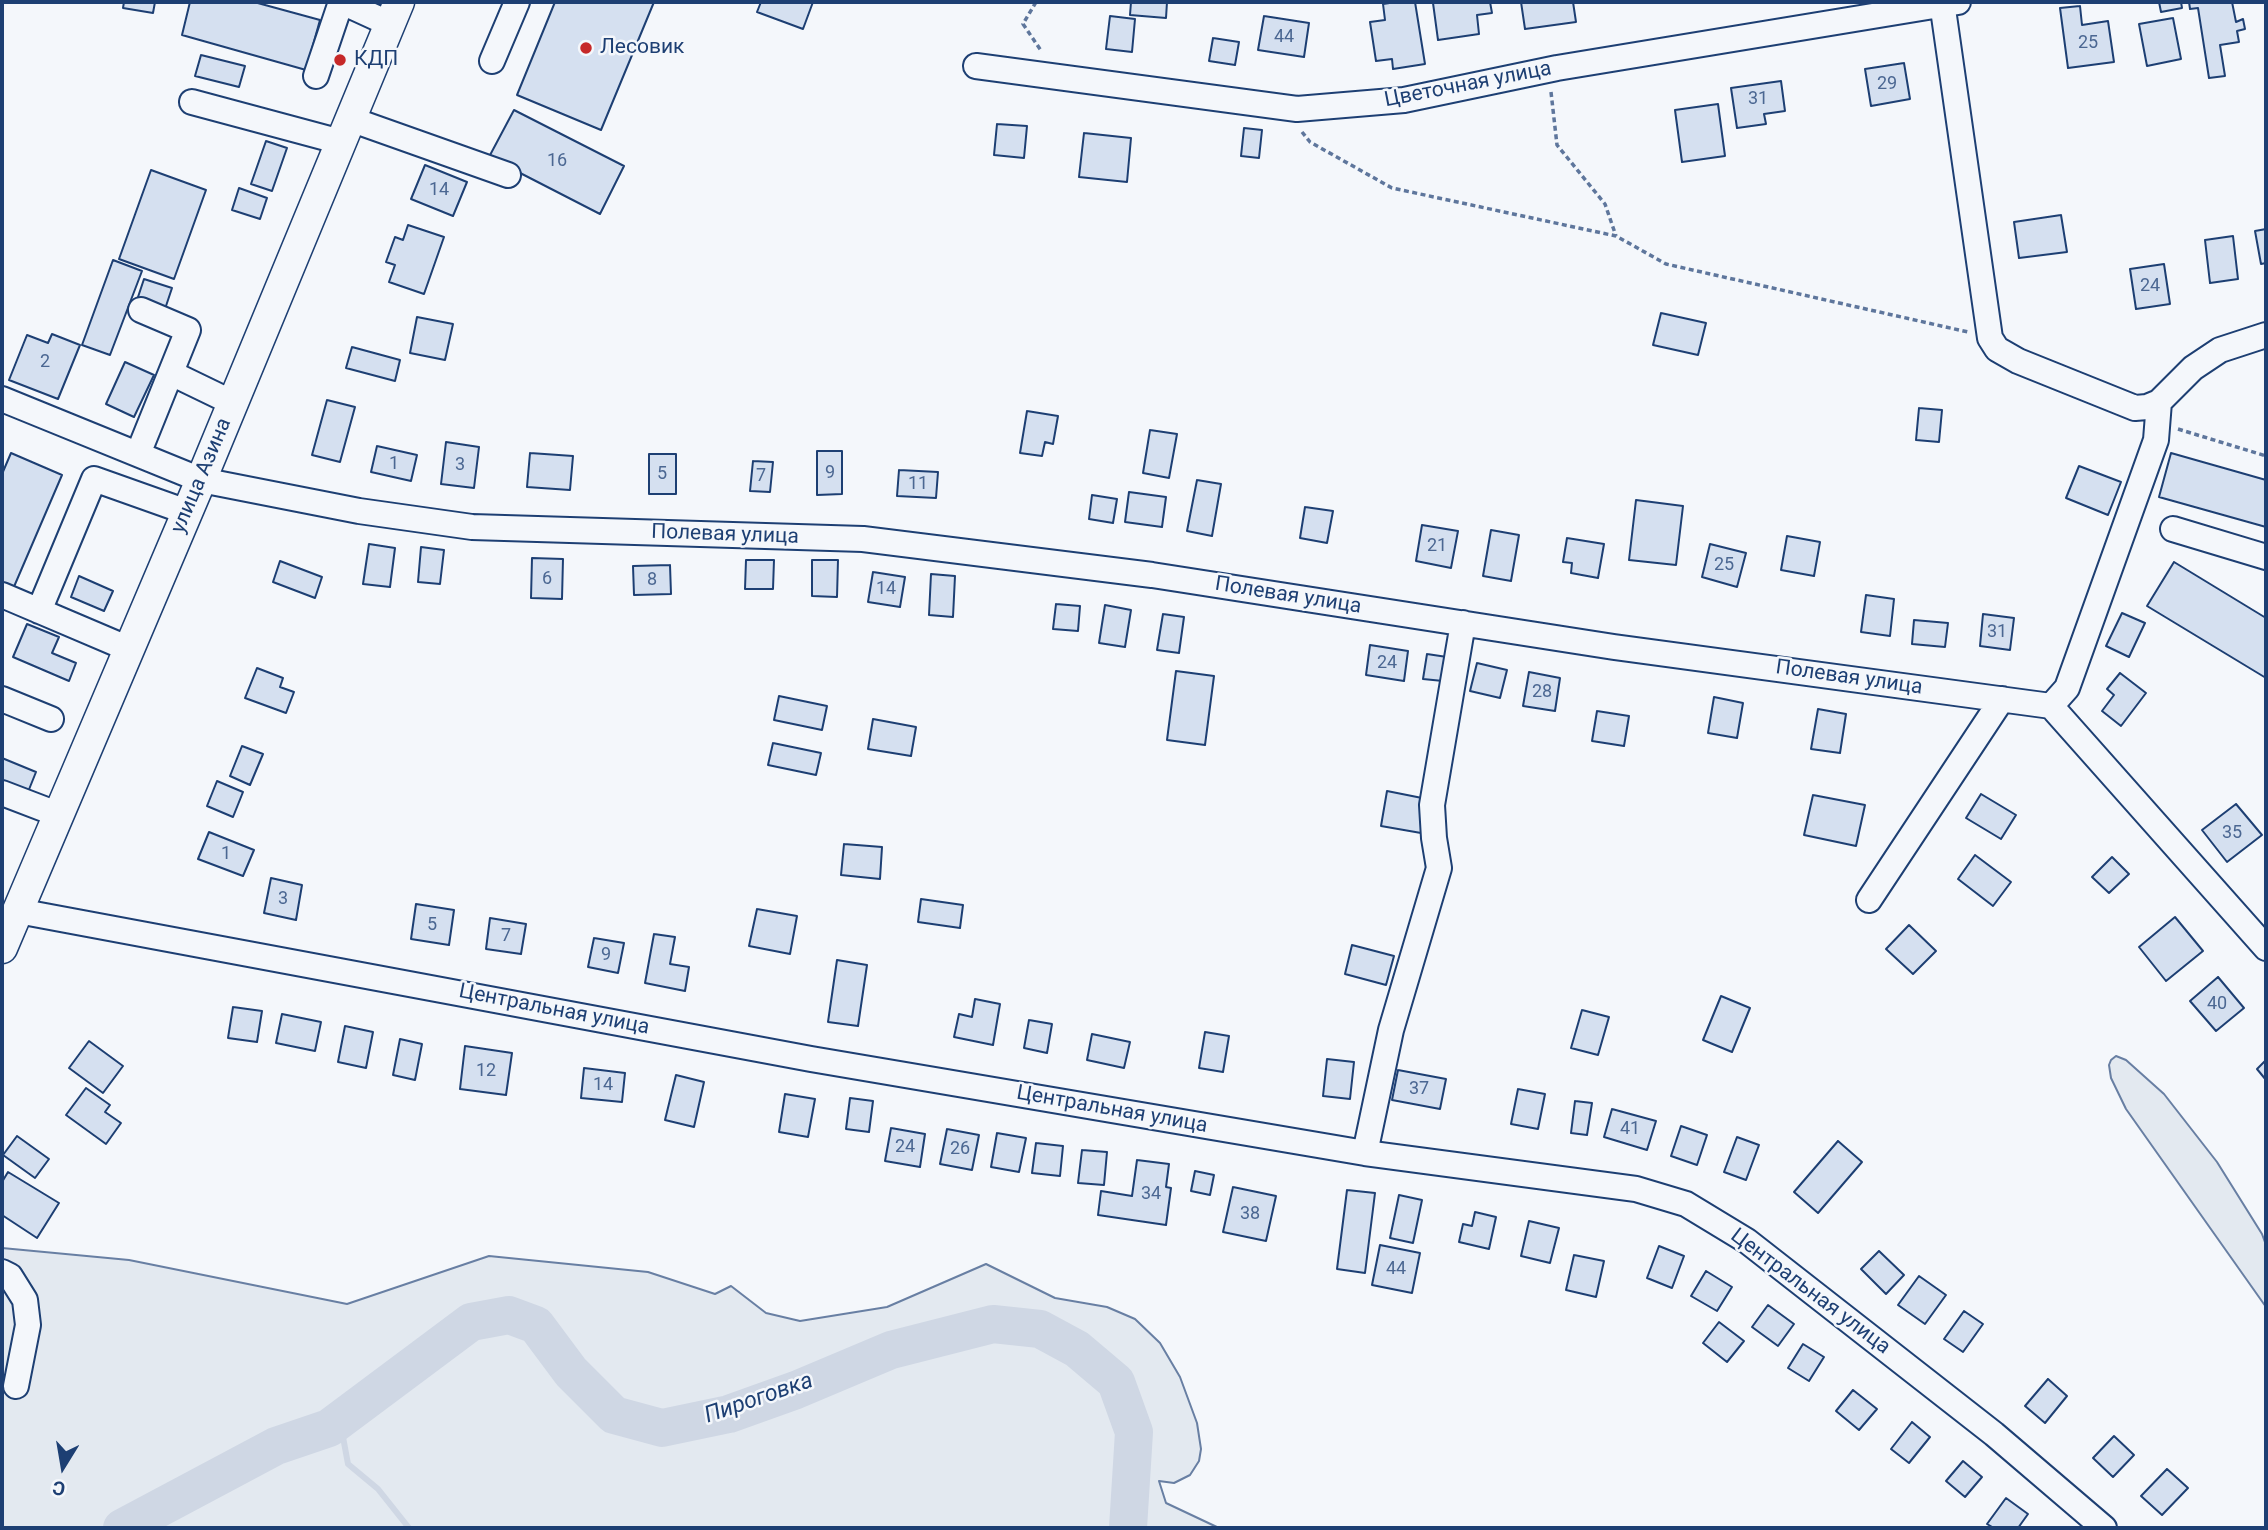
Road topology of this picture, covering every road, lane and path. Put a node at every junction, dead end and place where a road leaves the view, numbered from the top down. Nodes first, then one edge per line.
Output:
1 (342, 2) edge
2 (517, 2) edge
3 (1036, 2) edge
4 (1948, 3) edge
5 (395, 13) edge
6 (492, 61) dead end
7 (976, 66) dead end
8 (1557, 68) junction
9 (316, 76) dead end
10 (1065, 78) junction
11 (192, 102) dead end
12 (1279, 105) junction
13 (346, 131) junction
14 (508, 175) dead end
15 (1616, 236) junction
16 (141, 310) dead end
17 (2266, 335) edge
18 (1990, 338) junction
19 (171, 373) junction
20 (2, 399) edge
21 (233, 404) junction
22 (2158, 412) junction
23 (138, 454) junction
24 (2266, 456) edge
25 (201, 480) junction
26 (187, 512) junction
27 (2174, 529) dead end
28 (2266, 557) edge
29 (2, 595) edge
30 (39, 611) junction
31 (1463, 623) junction
32 (129, 649) junction
33 (2, 699) edge
34 (2002, 699) junction
35 (2051, 706) junction
36 (51, 719) dead end
37 (2, 793) edge
38 (57, 814) junction
39 (1869, 900) dead end
40 (18, 911) junction
41 (2, 948) edge
42 (2266, 948) edge
43 (1365, 1153) junction
44 (2, 1272) edge
45 (16, 1387) dead end
46 (2104, 1528) edge

1 - 5 street
1 - 9 street
2 - 6 street
3 - 10 path
4 - 8 street, Цветочная улица
4 - 18 street
5 - 13 main road, улица Азина
7 - 10 street, Цветочная улица
8 - 12 street, Цветочная улица
8 - 15 path
10 - 12 street, Цветочная улица
11 - 13 street
12 - 15 path
13 - 14 street
13 - 21 main road, улица Азина
15 - 18 path
16 - 19 street
17 - 22 street
18 - 22 street
19 - 21 street
19 - 23 street
20 - 23 street, Полевая улица
21 - 25 main road, улица Азина
22 - 24 path
22 - 35 street
23 - 25 street, Полевая улица
25 - 26 main road, улица Азина
25 - 31 street, Полевая улица
26 - 30 street
26 - 32 main road, улица Азина
27 - 28 street
29 - 30 street
30 - 32 street
31 - 34 street, Полевая улица
31 - 43 street
32 - 38 main road, улица Азина
33 - 36 street
34 - 35 street, Полевая улица
34 - 39 street
35 - 42 street
37 - 38 street
38 - 40 main road, улица Азина
40 - 41 main road, улица Азина
40 - 43 street, Центральная улица
43 - 46 street, Центральная улица
44 - 45 street

